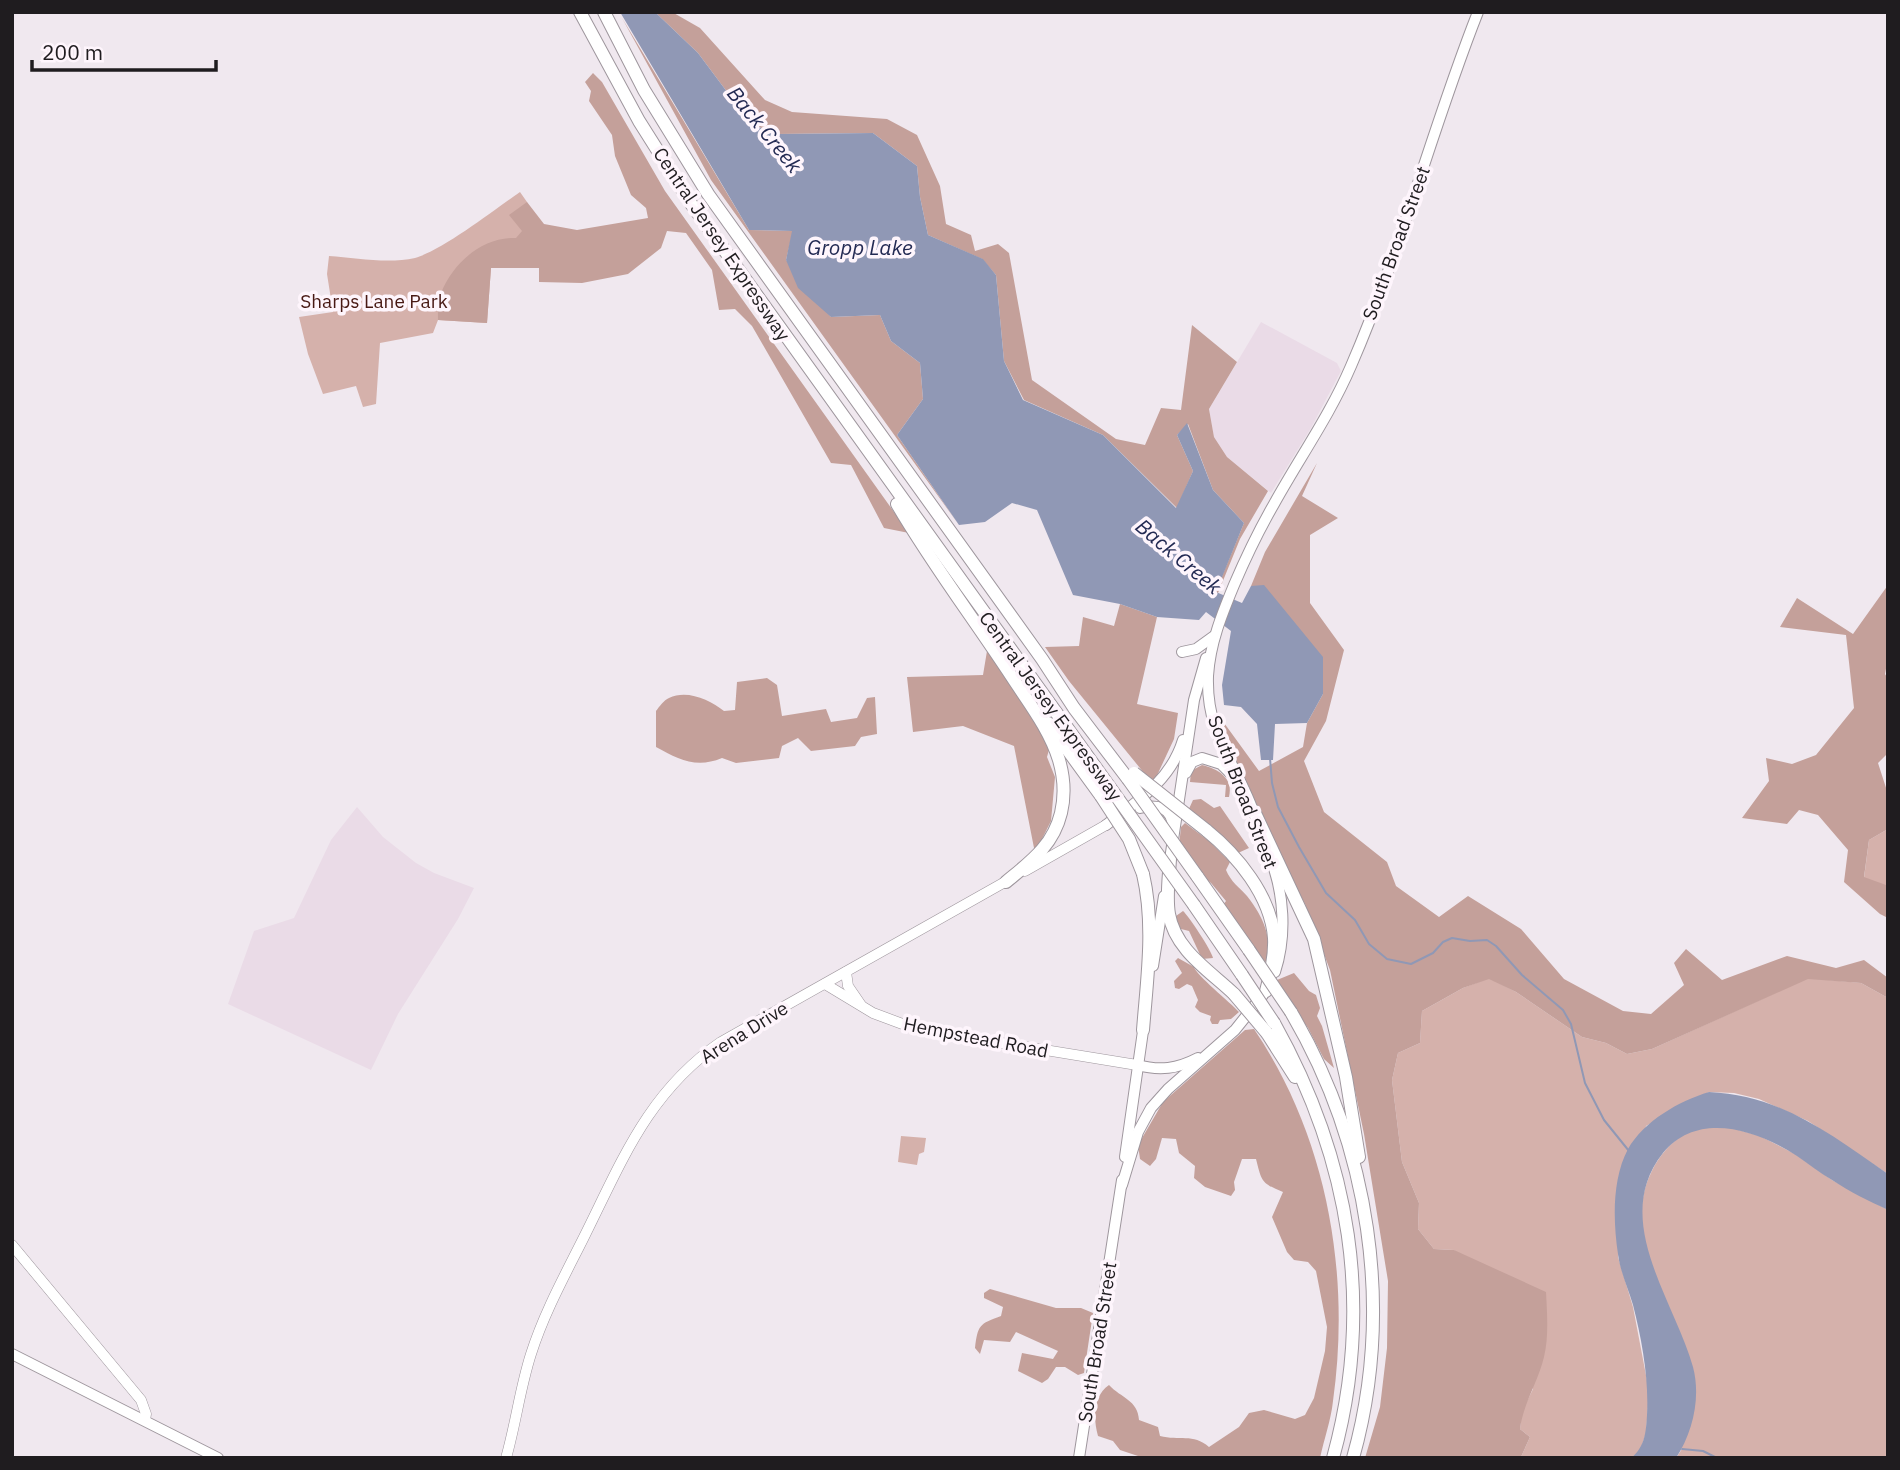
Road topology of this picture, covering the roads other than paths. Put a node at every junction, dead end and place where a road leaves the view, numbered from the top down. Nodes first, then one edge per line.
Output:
1 (580, 12) edge
2 (604, 12) edge
3 (1470, 12) edge
4 (1478, 12) edge
5 (1456, 70) junction
6 (874, 460) junction
7 (1215, 634) junction
8 (1008, 670) junction
9 (1200, 674) junction
10 (1194, 700) junction
11 (1131, 776) junction
12 (1181, 784) junction
13 (1243, 790) junction
14 (1105, 791) junction
15 (1254, 811) junction
16 (1106, 825) junction
17 (1173, 838) junction
18 (1170, 859) junction
19 (1006, 882) junction
20 (846, 972) junction
21 (825, 984) junction
22 (1266, 991) junction
23 (863, 1008) junction
24 (1271, 1028) junction
25 (1143, 1030) junction
26 (1213, 1050) junction
27 (1137, 1065) junction
28 (1122, 1185) junction
29 (1362, 1195) junction
30 (12, 1245) edge
31 (12, 1354) edge
32 (145, 1420) junction
33 (218, 1458) edge
34 (506, 1458) edge
35 (1079, 1458) edge
36 (1333, 1458) edge
37 (1353, 1458) edge

1 - 6 highway, Central Jersey Expressway
2 - 11 highway, Central Jersey Expressway
3 - 5 main road, South Broad Street
4 - 5 main road, South Broad Street
5 - 7 main road, South Broad Street
6 - 8 highway
6 - 14 highway, Central Jersey Expressway
7 - 9 main road, South Broad Street
7 - 9 main road
7 - 13 main road, South Broad Street
8 - 14 highway
8 - 19 highway
9 - 10 main road, South Broad Street
10 - 12 main road, South Broad Street
10 - 16 main road
11 - 22 highway, bridge
11 - 29 highway, Central Jersey Expressway, bridge
12 - 13 main road
12 - 17 main road, South Broad Street
13 - 15 main road, South Broad Street
14 - 24 highway, Central Jersey Expressway, bridge
14 - 25 highway, bridge
15 - 22 main road, South Broad Street
15 - 29 highway
16 - 17 main road
16 - 19 main road, Arena Drive
17 - 18 main road, South Broad Street
18 - 24 highway, bridge
18 - 25 main road, South Broad Street
19 - 20 main road, Arena Drive
20 - 21 main road, Arena Drive
20 - 23 main road
21 - 23 main road, Hempstead Road
21 - 34 main road, Arena Drive
22 - 26 main road, South Broad Street
23 - 27 main road, Hempstead Road
24 - 36 highway, Central Jersey Expressway
25 - 27 main road, South Broad Street
26 - 27 main road
26 - 28 main road, South Broad Street
27 - 28 main road, South Broad Street
28 - 35 main road, South Broad Street
29 - 37 highway, Central Jersey Expressway
30 - 32 main road
31 - 32 main road
32 - 33 main road

